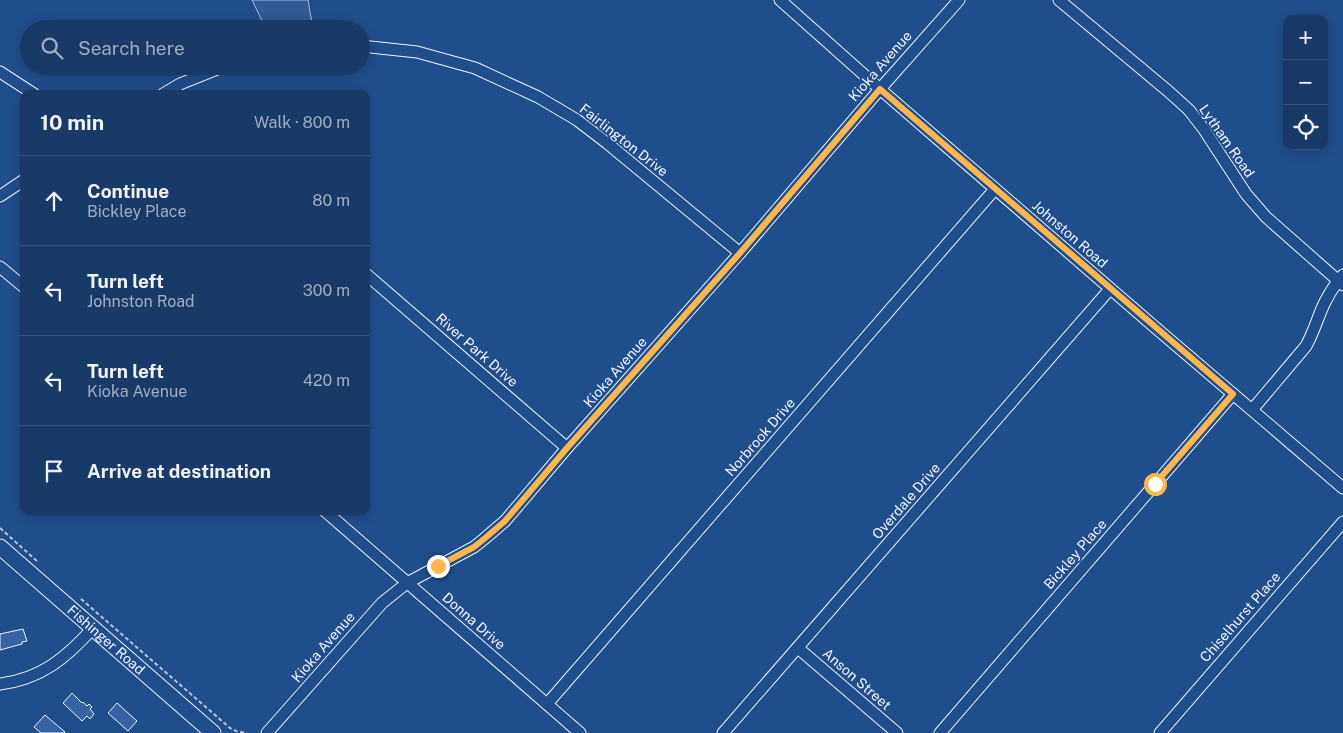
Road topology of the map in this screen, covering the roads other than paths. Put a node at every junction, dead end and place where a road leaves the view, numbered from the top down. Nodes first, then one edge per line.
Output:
1 (780, 0) edge
2 (959, 0) edge
3 (1059, 0) edge
4 (370, 47) edge
5 (1, 74) edge
6 (203, 75) edge
7 (880, 89) junction
8 (27, 90) edge
9 (170, 90) edge
10 (20, 183) edge
11 (995, 189) junction
12 (0, 196) edge
13 (740, 253) junction
14 (0, 267) edge
15 (370, 277) edge
16 (1341, 280) edge
17 (20, 284) edge
18 (1110, 288) junction
19 (1233, 394) junction
20 (1252, 410) junction
21 (567, 448) junction
22 (1343, 488) edge
23 (330, 515) edge
24 (1343, 522) edge
25 (0, 547) edge
26 (407, 583) junction
27 (93, 628) junction
28 (798, 648) junction
29 (0, 684) edge
30 (547, 704) junction
31 (213, 733) edge
32 (267, 733) edge
33 (580, 733) edge
34 (723, 733) edge
35 (897, 733) edge
36 (940, 733) edge
37 (1160, 733) edge

1 - 7 street, Johnston Road
2 - 7 street, Kioka Avenue
3 - 16 street, Lytham Road
4 - 13 street, Fairlington Drive
5 - 8 street
6 - 9 street
7 - 11 street, Johnston Road
7 - 13 street, Kioka Avenue
10 - 12 street
11 - 18 street, Johnston Road
11 - 30 street, Norbrook Drive
13 - 21 street, Kioka Avenue
14 - 17 street
15 - 21 street, River Park Drive
16 - 20 street
18 - 19 street, Johnston Road
18 - 28 street, Overdale Drive
19 - 20 street, Johnston Road
19 - 36 street, Bickley Place
20 - 22 street, Johnston Road
21 - 26 street, Kioka Avenue
23 - 26 street, Donna Drive
24 - 37 street, Chiselhurst Place
25 - 27 main road, Fishinger Road
26 - 30 street, Donna Drive
26 - 32 street, Kioka Avenue
27 - 29 street
27 - 31 main road, Fishinger Road
28 - 34 street, Overdale Drive
28 - 35 street, Anson Street
30 - 33 street, Donna Drive

